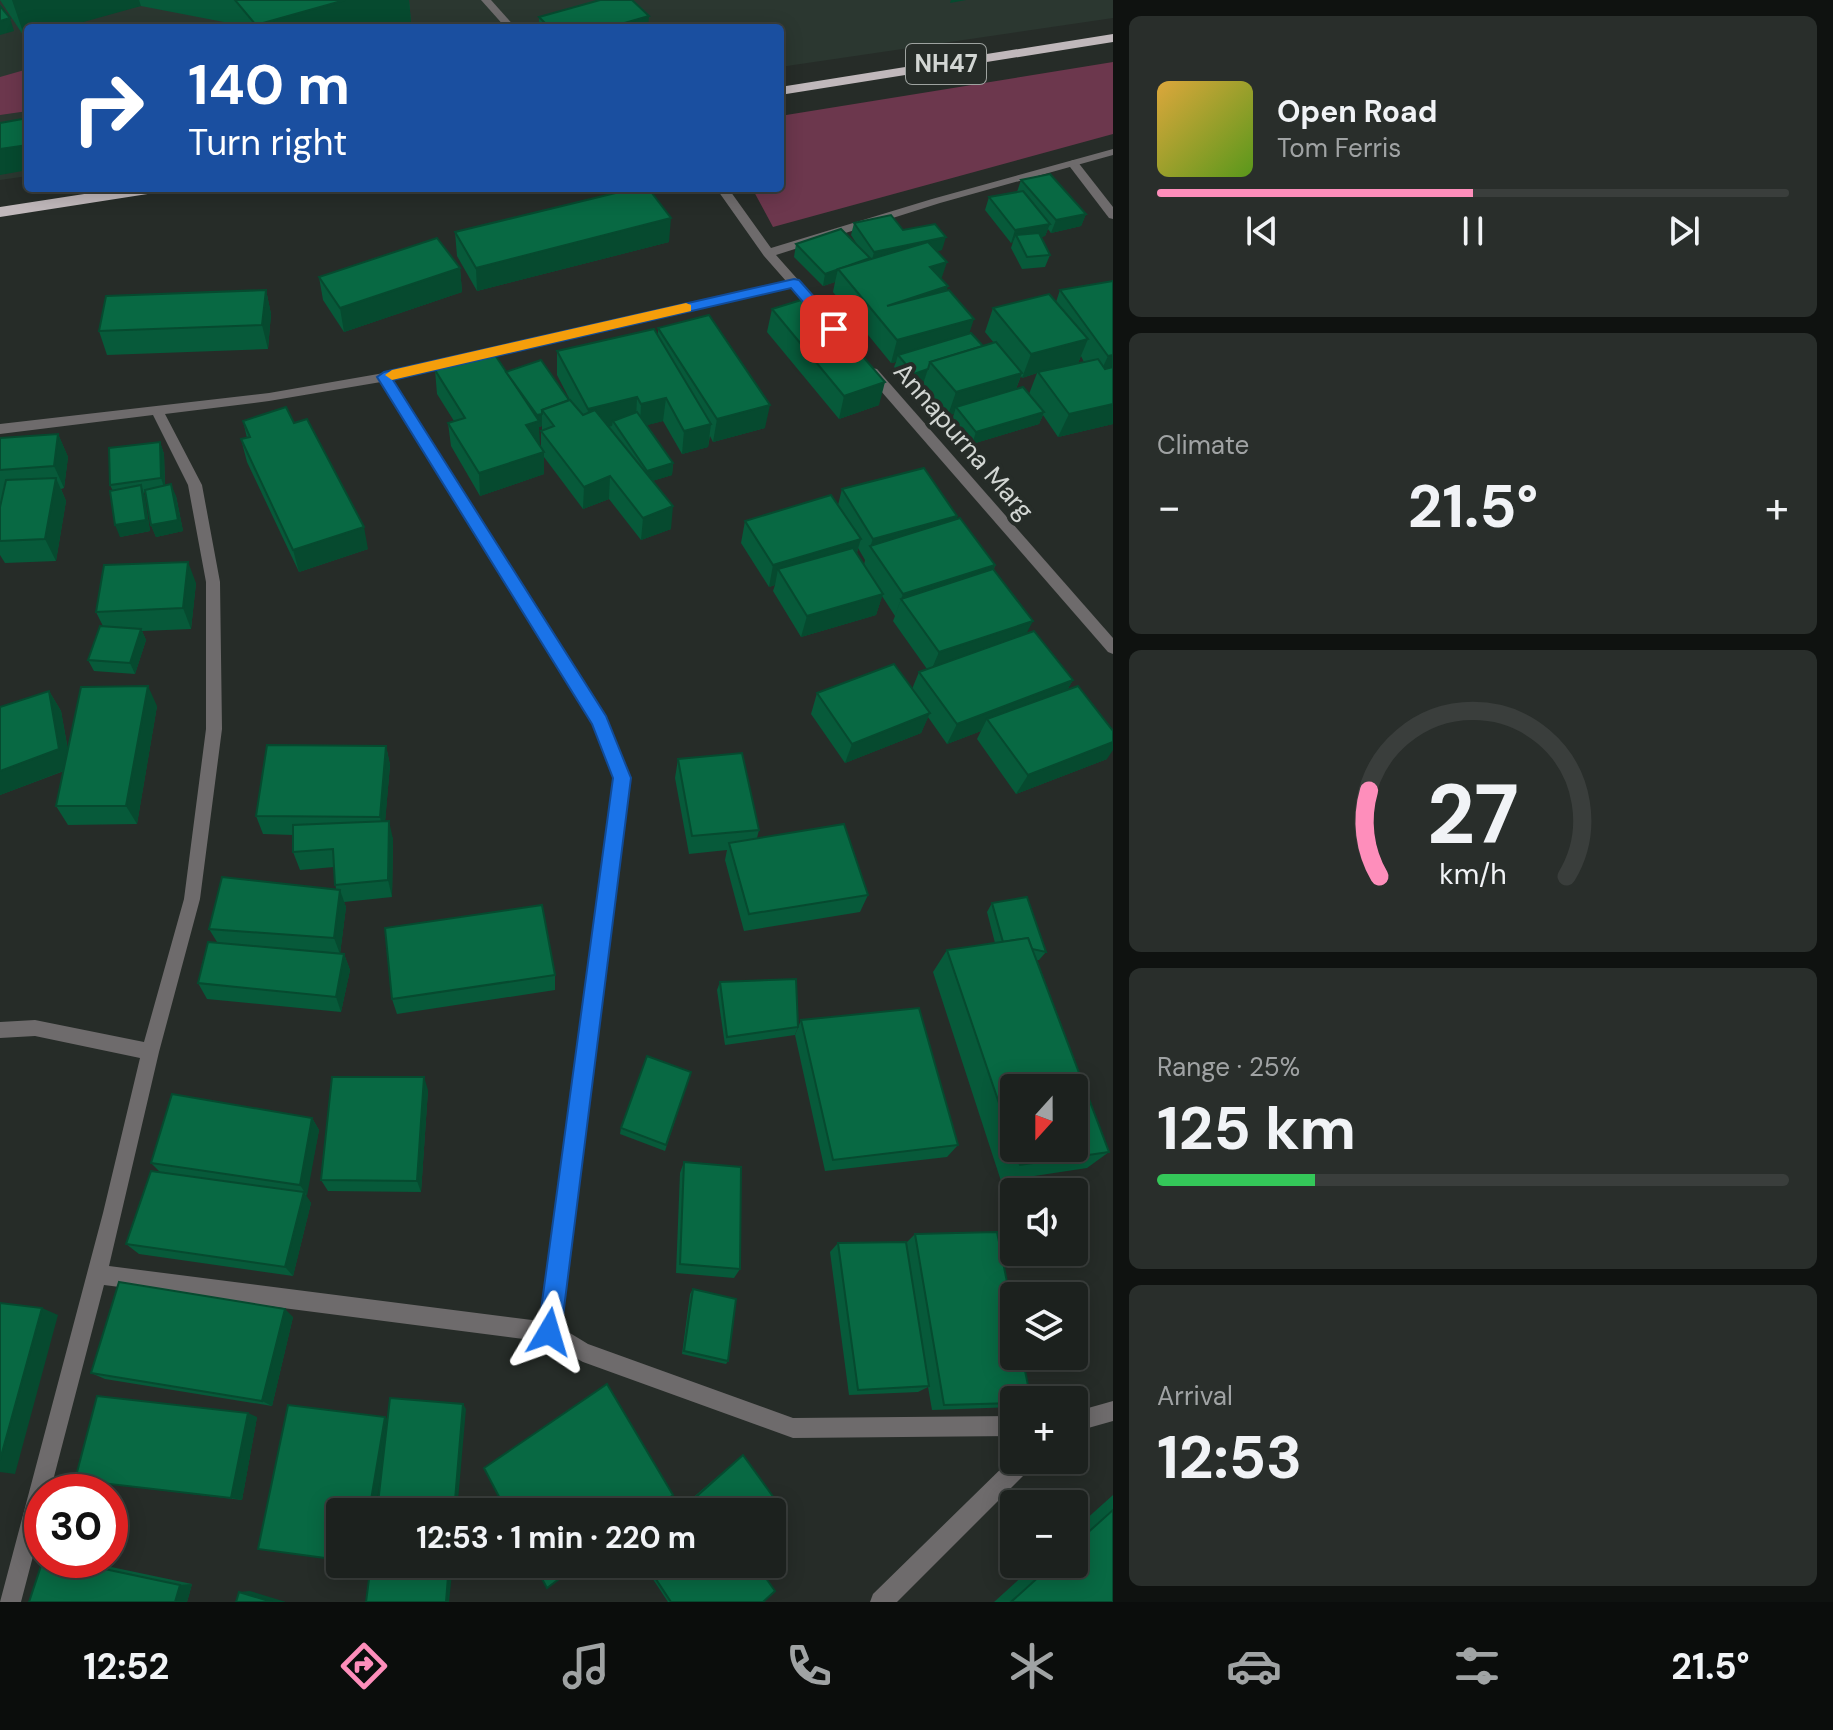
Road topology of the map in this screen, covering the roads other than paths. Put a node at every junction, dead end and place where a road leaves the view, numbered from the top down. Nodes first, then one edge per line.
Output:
1 (486, 0) edge
2 (507, 24) edge
3 (1113, 38) edge
4 (784, 90) edge
5 (1113, 152) edge
6 (1073, 163) junction
7 (128, 192) edge
8 (725, 192) edge
9 (0, 212) edge
10 (1113, 215) edge
11 (768, 253) junction
12 (794, 283) junction
13 (825, 318) edge
14 (866, 365) edge
15 (384, 377) junction
16 (158, 412) junction
17 (0, 429) edge
18 (1113, 648) edge
19 (0, 1030) edge
20 (150, 1052) junction
21 (97, 1274) junction
22 (549, 1332) junction
23 (1113, 1411) edge
24 (1088, 1418) edge
25 (1000, 1426) edge
26 (1011, 1474) edge
27 (10, 1602) edge
28 (881, 1602) edge

1 - 2 street
3 - 4 highway, NH47
5 - 6 street
6 - 10 street
6 - 11 street
7 - 9 highway
8 - 11 street
11 - 12 street
12 - 13 street
12 - 15 street
14 - 18 street, Annapurna Marg
15 - 16 street
15 - 22 street
16 - 17 street
16 - 20 street
19 - 20 street
20 - 21 street
21 - 22 street
21 - 27 street
22 - 25 street
23 - 24 street
26 - 28 street

